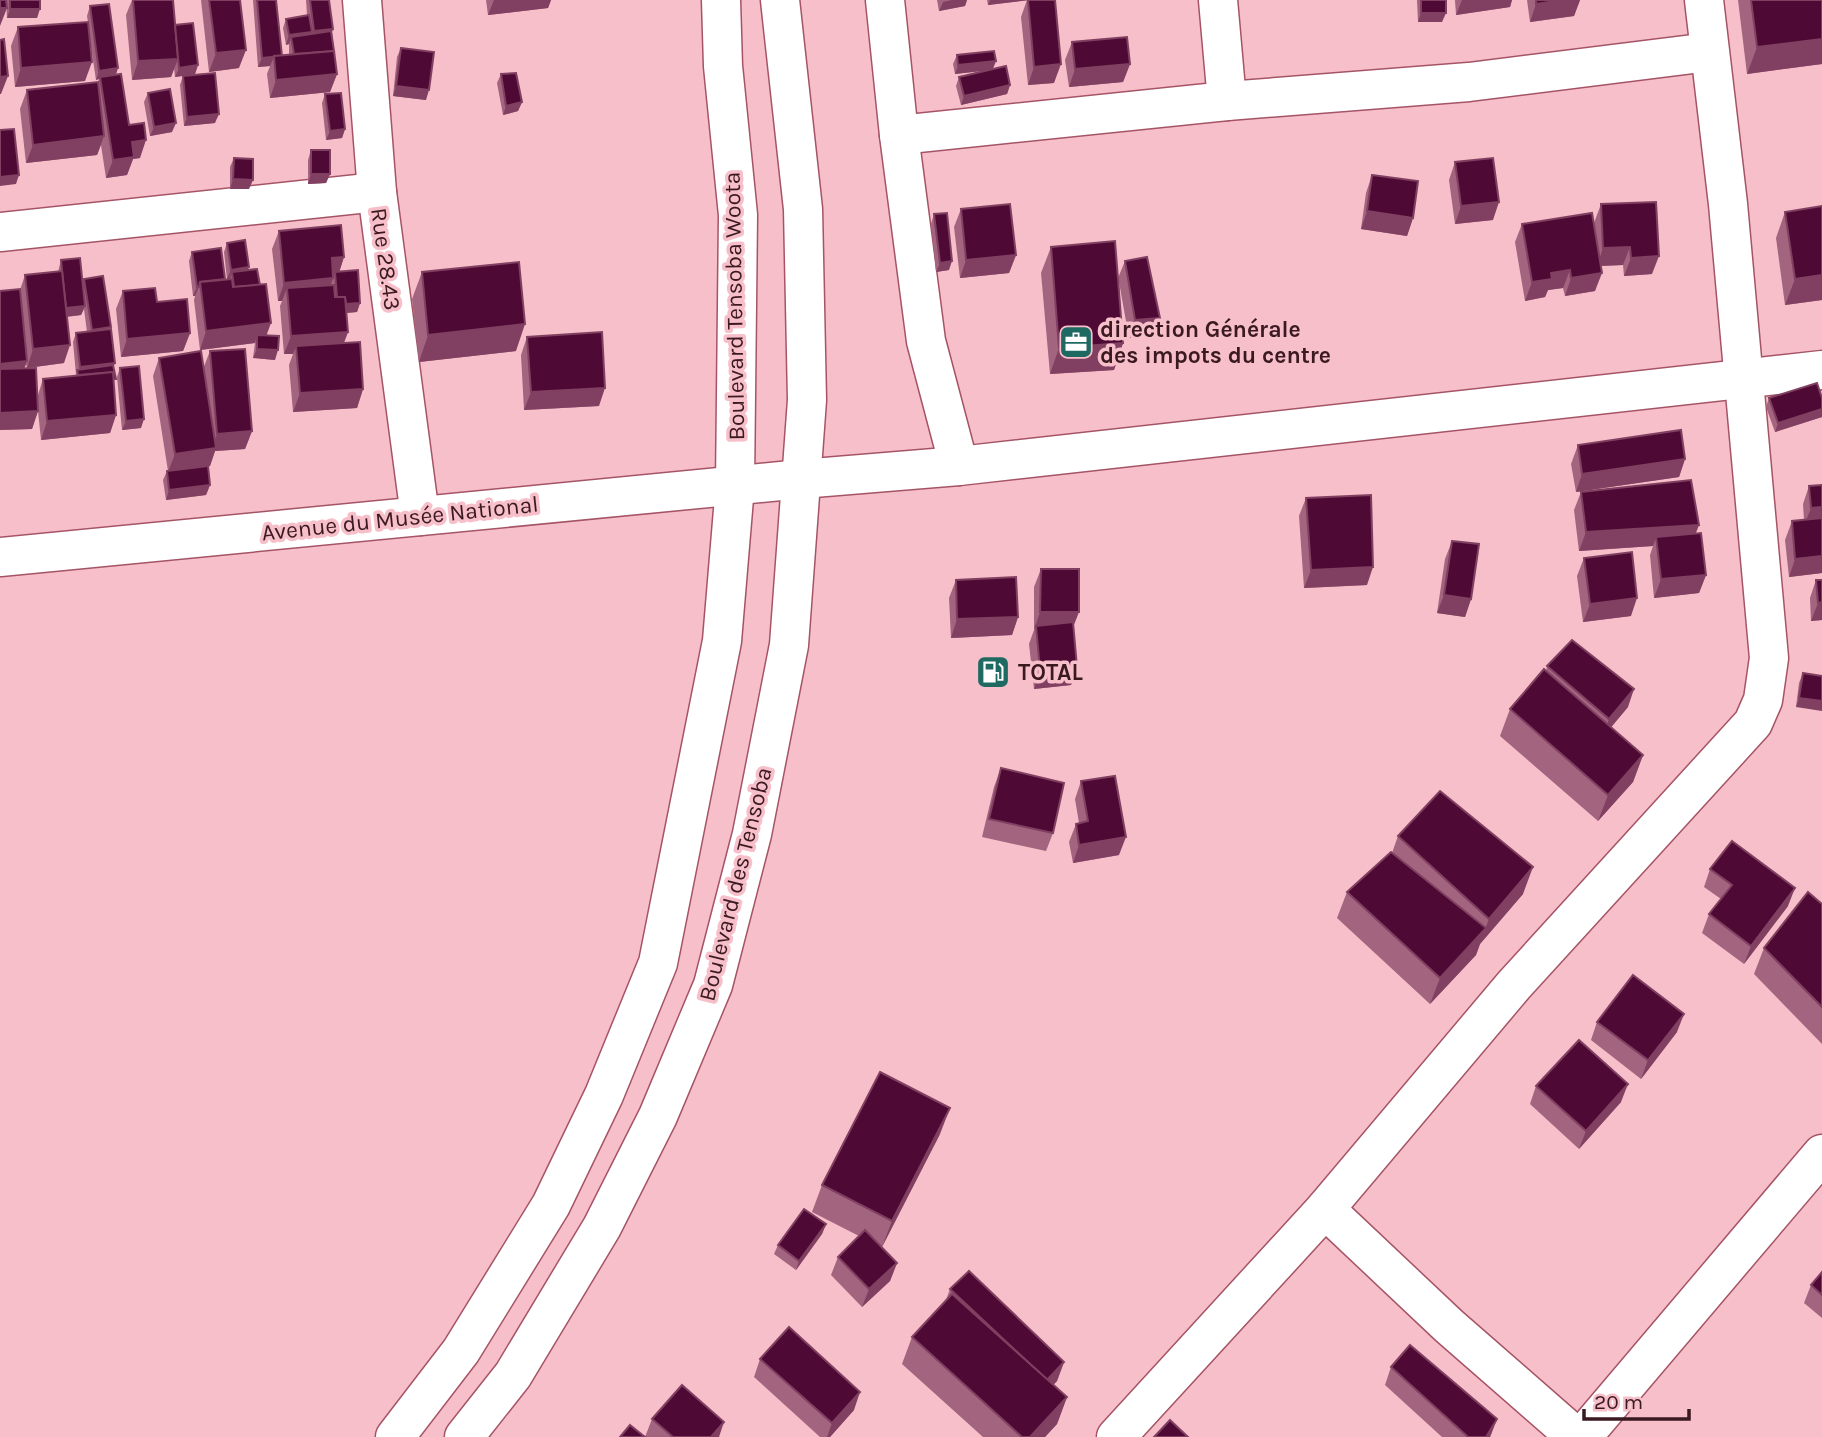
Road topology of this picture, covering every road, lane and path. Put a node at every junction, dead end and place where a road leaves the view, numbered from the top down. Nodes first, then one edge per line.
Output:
1 (362, 0) edge
2 (721, 0) edge
3 (780, 0) edge
4 (885, 0) edge
5 (1217, 0) edge
6 (1704, 0) edge
7 (1709, 52) junction
8 (1227, 101) junction
9 (899, 135) junction
10 (377, 192) junction
11 (0, 232) edge
12 (1822, 370) edge
13 (1744, 376) junction
14 (959, 466) junction
15 (801, 479) junction
16 (736, 486) junction
17 (420, 516) junction
18 (0, 557) edge
19 (1822, 1154) edge
20 (1325, 1209) junction
21 (395, 1437) edge
22 (464, 1437) edge
23 (1116, 1437) edge
24 (1576, 1437) edge
25 (1582, 1437) edge

1 - 10 street, Rue 28.43
2 - 16 street, Boulevard Tensoba Woota
3 - 15 street
4 - 9 street
5 - 8 street
6 - 7 street
7 - 8 street
7 - 13 street
8 - 9 street
9 - 14 street
10 - 11 street
10 - 17 street, Rue 28.43
12 - 13 street, Avenue du Musée National
13 - 14 street, Avenue du Musée National
13 - 20 street
14 - 15 street, Avenue du Musée National
15 - 16 street, Avenue du Musée National
15 - 22 street, Boulevard des Tensoba
16 - 17 street, Avenue du Musée National
16 - 21 street
17 - 18 street, Avenue du Musée National
19 - 25 street
20 - 23 street
20 - 24 street

